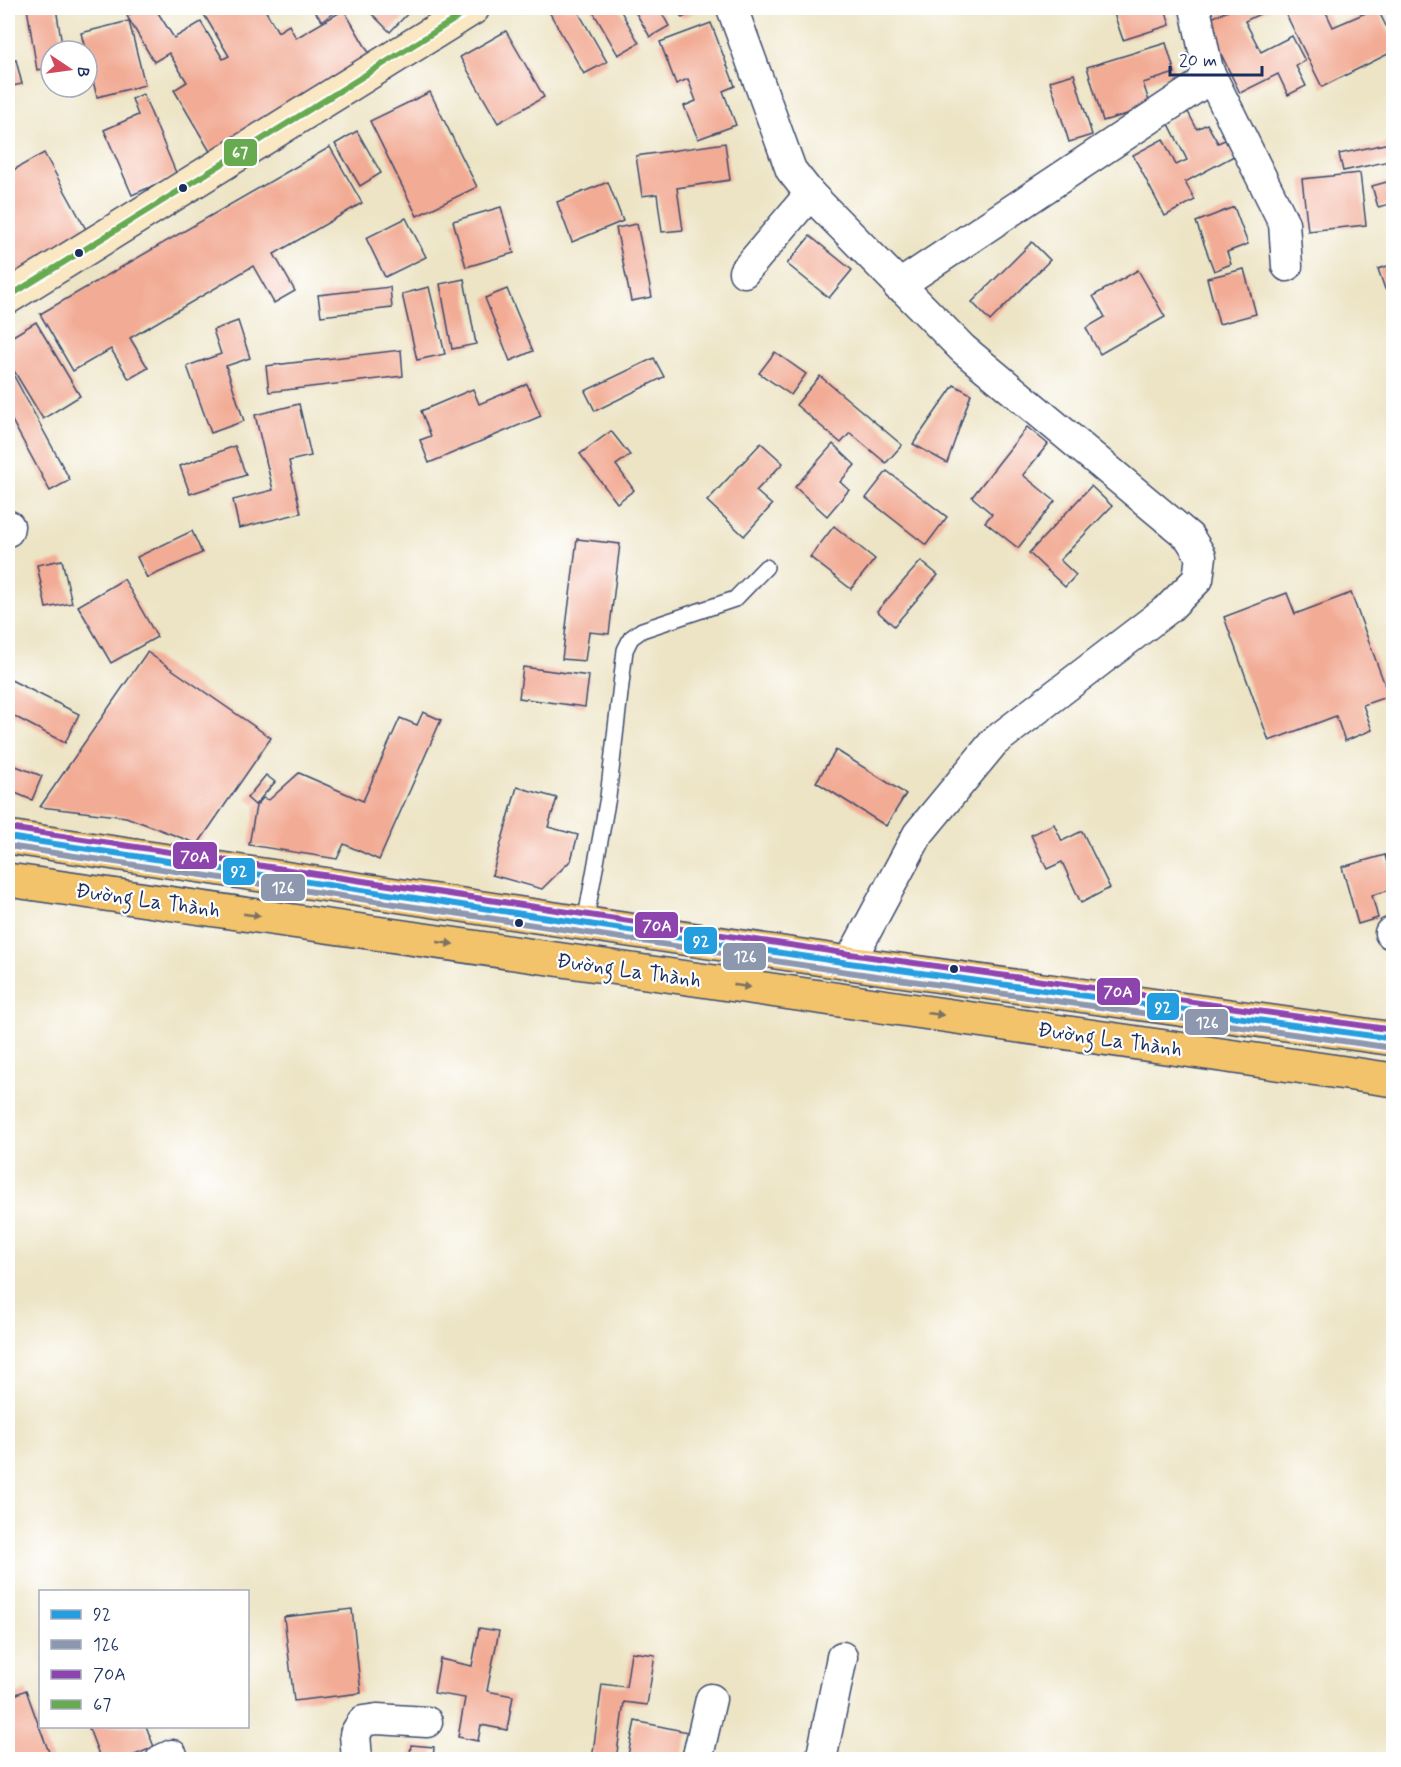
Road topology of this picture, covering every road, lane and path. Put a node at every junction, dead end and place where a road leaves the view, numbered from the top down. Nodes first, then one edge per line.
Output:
1 (473, 8) edge
2 (732, 8) edge
3 (1195, 8) edge
4 (1208, 70) junction
5 (810, 194) junction
6 (1287, 266) dead end
7 (744, 272) dead end
8 (898, 286) junction
9 (8, 297) edge
10 (766, 567) dead end
11 (8, 837) edge
12 (8, 880) edge
13 (585, 923) junction
14 (849, 963) junction
15 (1394, 1039) edge
16 (1394, 1080) edge
17 (842, 1657) dead end
18 (711, 1699) dead end
19 (427, 1722) dead end
20 (357, 1760) edge
21 (697, 1760) edge
22 (821, 1760) edge

1 - 9 main road
2 - 5 street
3 - 4 street
4 - 6 street
4 - 8 street
5 - 7 street
5 - 8 street
8 - 14 street
10 - 13 lane
11 - 13 highway, Đường La Thành
12 -> 16 highway, Đường La Thành
13 - 14 highway, Đường La Thành
14 - 15 highway, Đường La Thành
17 - 22 street
18 - 21 street
19 - 20 street

